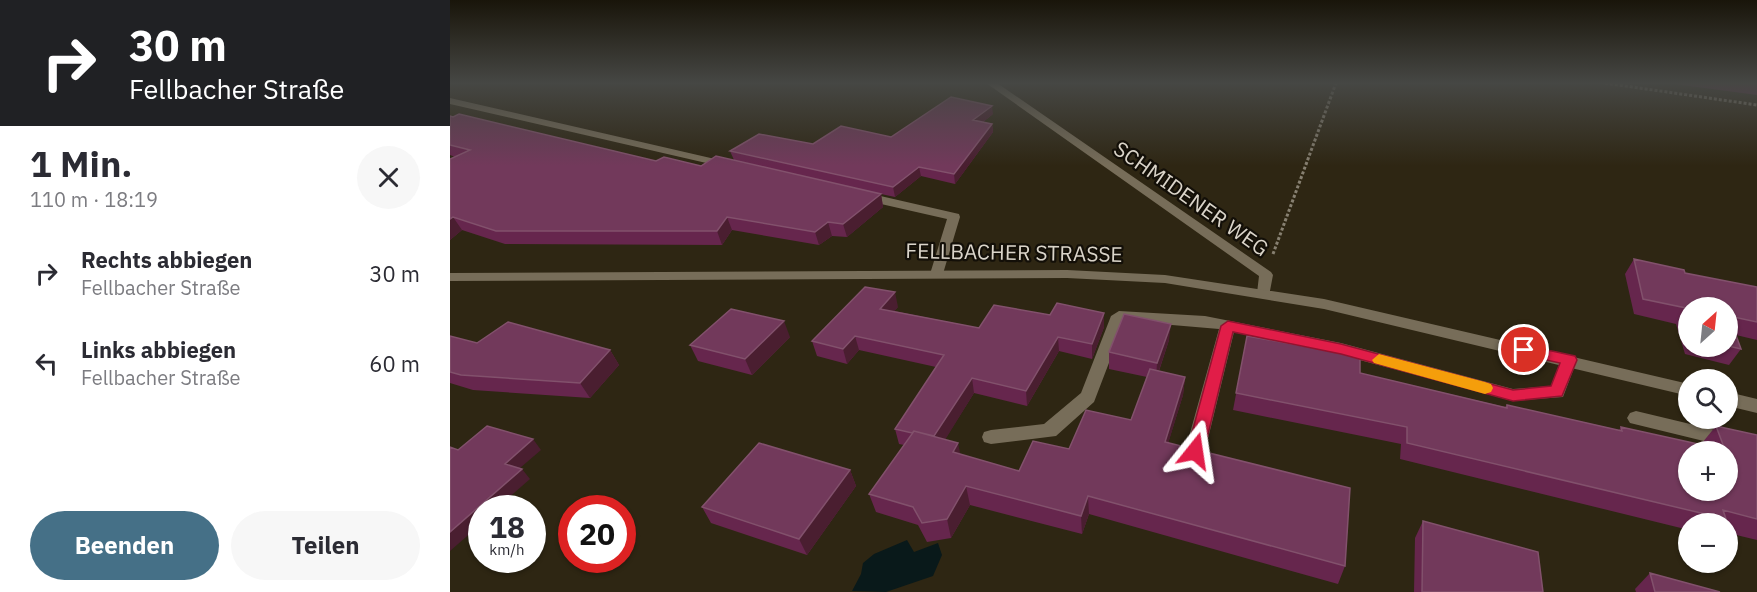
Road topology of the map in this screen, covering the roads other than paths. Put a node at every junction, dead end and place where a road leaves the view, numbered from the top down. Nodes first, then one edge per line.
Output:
1 (492, 111) edge
2 (1030, 111) edge
3 (736, 167) edge
4 (851, 193) edge
5 (937, 274) junction
6 (450, 277) edge
7 (1264, 293) junction
8 (1228, 326) junction
9 (1569, 360) junction
10 (1678, 387) edge
11 (1738, 401) edge
12 (1757, 406) edge
13 (1636, 418) dead end
14 (991, 437) dead end
15 (1757, 447) edge
16 (1195, 451) edge

1 - 3 street
2 - 7 street, SCHMIDENER WEG
4 - 5 street
5 - 6 street, FELLBACHER STRASSE
5 - 7 street, FELLBACHER STRASSE
7 - 9 street, FELLBACHER STRASSE
8 - 9 street
8 - 14 street
8 - 16 street
9 - 10 street, FELLBACHER STRASSE
11 - 12 street
13 - 15 street

